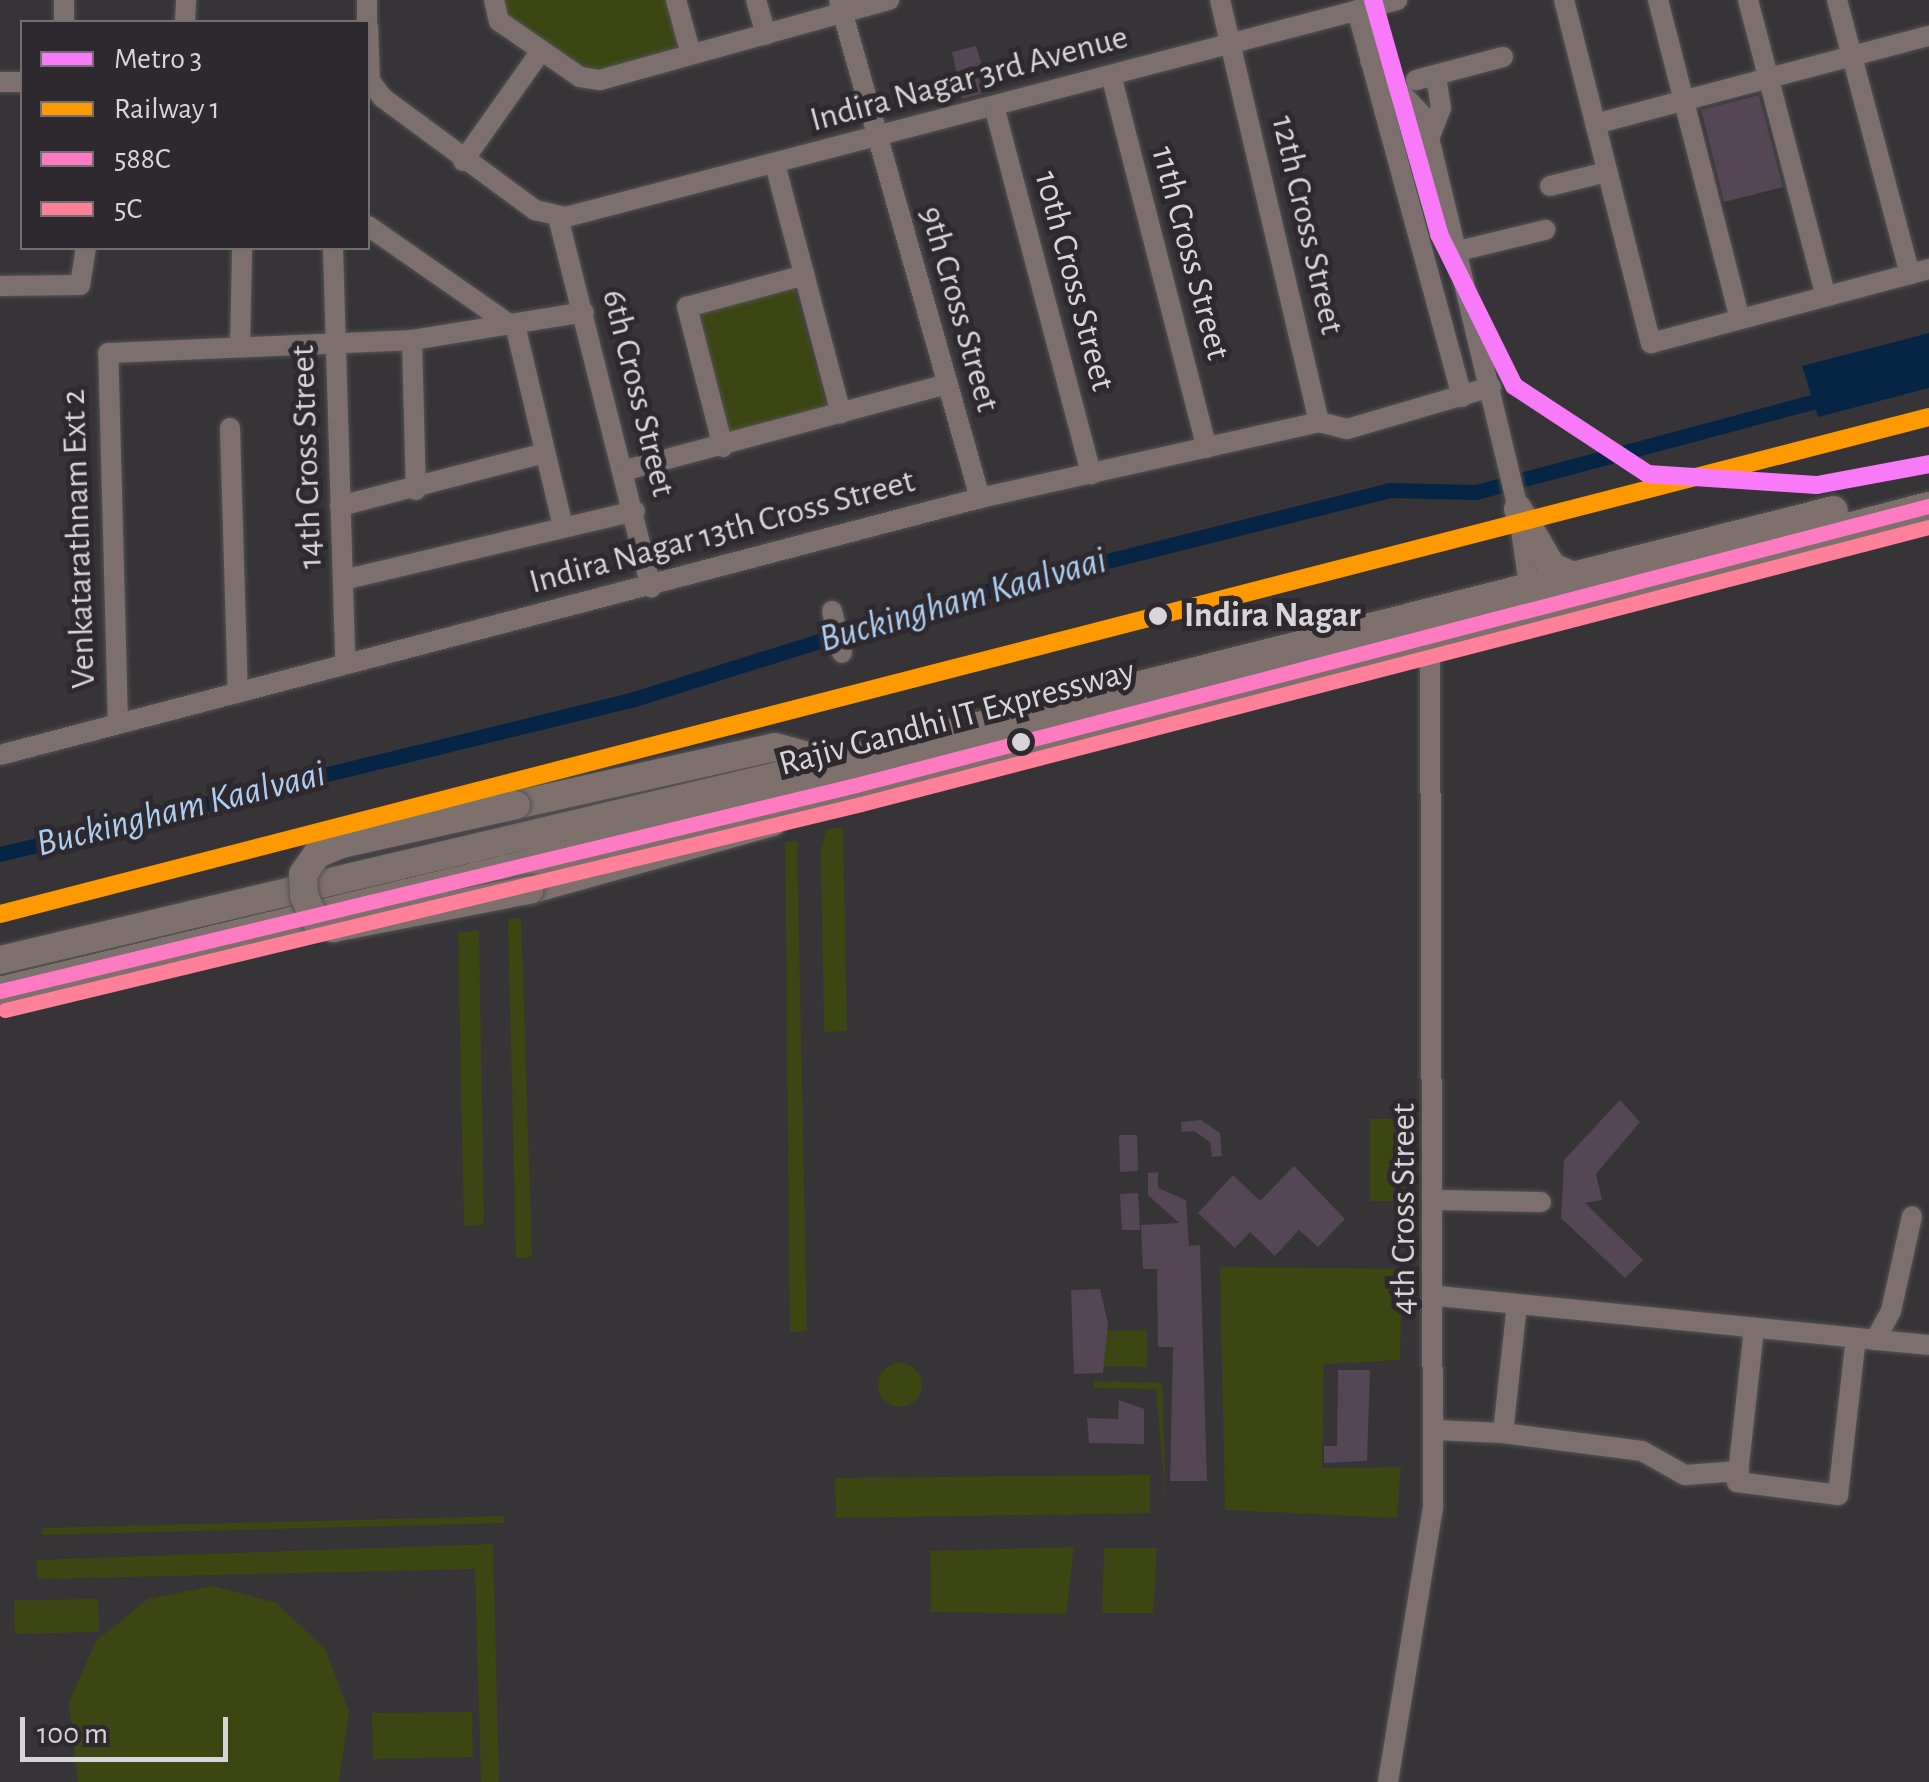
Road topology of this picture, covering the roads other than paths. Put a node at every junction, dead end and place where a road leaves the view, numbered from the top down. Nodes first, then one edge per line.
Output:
1 (494, 0) edge
2 (676, 0) edge
3 (756, 0) edge
4 (890, 0) edge
5 (1220, 0) edge
6 (1397, 0) edge
7 (1564, 0) edge
8 (1658, 0) edge
9 (1748, 0) edge
10 (1837, 0) edge
11 (841, 7) edge
12 (1356, 10) junction
13 (766, 35) junction
14 (1929, 36) edge
15 (1232, 42) junction
16 (541, 51) junction
17 (691, 54) junction
18 (1852, 56) junction
19 (1503, 58) dead end
20 (1370, 60) junction
21 (1110, 75) junction
22 (1770, 76) junction
23 (370, 82) edge
24 (1686, 98) junction
25 (994, 106) junction
26 (1595, 124) junction
27 (876, 137) junction
28 (1429, 138) junction
29 (464, 161) junction
30 (775, 164) junction
31 (1607, 172) junction
32 (1550, 186) dead end
33 (558, 216) junction
34 (370, 227) edge
35 (1545, 230) dead end
36 (86, 250) edge
37 (242, 250) edge
38 (333, 250) edge
39 (1454, 252) junction
40 (1920, 272) edge
41 (805, 274) junction
42 (0, 286) edge
43 (1826, 294) junction
44 (584, 312) junction
45 (1739, 315) junction
46 (516, 328) junction
47 (336, 340) junction
48 (412, 340) junction
49 (240, 347) junction
50 (947, 384) junction
51 (1491, 387) junction
52 (1462, 397) junction
53 (841, 412) junction
54 (1319, 422) junction
55 (230, 428) dead end
56 (724, 447) junction
57 (1208, 448) junction
58 (545, 454) junction
59 (626, 470) junction
60 (1091, 474) junction
61 (1929, 486) edge
62 (416, 490) junction
63 (980, 498) junction
64 (340, 506) junction
65 (1929, 506) edge
66 (1518, 508) junction
67 (635, 510) junction
68 (562, 527) junction
69 (1573, 576) junction
70 (343, 580) junction
71 (650, 588) junction
72 (1531, 596) junction
73 (832, 611) dead end
74 (1430, 632) junction
75 (842, 653) dead end
76 (345, 664) junction
77 (238, 691) junction
78 (118, 723) junction
79 (0, 755) edge
80 (832, 763) junction
81 (856, 785) junction
82 (0, 960) edge
83 (0, 991) edge
84 (1436, 1200) junction
85 (1541, 1202) dead end
86 (1912, 1216) dead end
87 (1438, 1296) junction
88 (1517, 1304) junction
89 (1754, 1329) junction
90 (1866, 1339) junction
91 (1929, 1345) edge
92 (1435, 1430) junction
93 (1503, 1433) junction
94 (1739, 1471) junction
95 (1388, 1782) edge

1 - 16 street
2 - 17 street
3 - 13 street
4 - 11 street
5 - 15 street, 12th Cross Street
6 - 12 street, Indira Nagar 3rd Avenue
7 - 26 street
8 - 24 street
9 - 22 street
10 - 18 street
11 - 13 street
11 - 27 street, 9th Cross Street
12 - 15 street, Indira Nagar 3rd Avenue
12 - 20 street
13 - 17 street
14 - 18 street
15 - 21 street, Indira Nagar 3rd Avenue
15 - 54 street, 12th Cross Street
16 - 17 street
16 - 29 street
18 - 22 street
18 - 40 street
19 - 28 street
20 - 28 street
20 - 52 street
21 - 25 street, Indira Nagar 3rd Avenue
21 - 57 street, 11th Cross Street
22 - 24 street
22 - 43 street
23 - 29 street
24 - 26 street
24 - 45 street
25 - 27 street, Indira Nagar 3rd Avenue
25 - 60 street, 10th Cross Street
26 - 31 street
27 - 30 street, Indira Nagar 3rd Avenue
27 - 50 street, 9th Cross Street
28 - 39 street
29 - 33 street
30 - 33 street, Indira Nagar 3rd Avenue
30 - 41 street
31 - 32 street
31 - 45 street
33 - 44 street, 6th Cross Street
34 - 46 street
35 - 39 street
36 - 42 street
37 - 49 street
38 - 47 street, 14th Cross Street
39 - 51 street
40 - 43 street
41 - 53 street
41 - 56 street
43 - 45 street
44 - 46 street
44 - 59 street, 6th Cross Street
46 - 48 street
46 - 58 street
47 - 48 street
47 - 49 street
47 - 64 street, 14th Cross Street
48 - 62 street
49 - 78 street, Venkatarathnam Ext 2
50 - 53 street
50 - 63 street, 9th Cross Street
51 - 52 street, Indira Nagar 13th Cross Street
51 - 66 street
52 - 54 street, Indira Nagar 13th Cross Street
53 - 56 street
54 - 57 street, Indira Nagar 13th Cross Street
55 - 77 street
56 - 59 street
57 - 60 street, Indira Nagar 13th Cross Street
58 - 62 street
58 - 68 street
59 - 67 street, 6th Cross Street
60 - 63 street, Indira Nagar 13th Cross Street
61 - 69 main road, Rajiv Gandhi IT Expressway
62 - 64 street
63 - 71 street, Indira Nagar 13th Cross Street
64 - 70 street, 14th Cross Street
65 - 72 main road, Rajiv Gandhi IT Expressway
66 - 69 main road
66 - 72 street
67 - 68 street
67 - 71 street, 6th Cross Street
68 - 70 street
69 - 72 main road, Rajiv Gandhi IT Expressway
70 - 76 street, 14th Cross Street
71 - 76 street, Indira Nagar 13th Cross Street
72 - 74 main road, Rajiv Gandhi IT Expressway
72 - 80 main road, Rajiv Gandhi IT Expressway
73 - 75 street
74 - 81 main road, Rajiv Gandhi IT Expressway
74 - 84 street, 4th Cross Street
76 - 77 street, Indira Nagar 13th Cross Street
77 - 78 street, Indira Nagar 13th Cross Street
78 - 79 street, Indira Nagar 13th Cross Street
80 - 81 main road, bridge
80 - 82 main road, Rajiv Gandhi IT Expressway
81 - 83 main road, Rajiv Gandhi IT Expressway
84 - 85 street
84 - 87 street, 4th Cross Street
86 - 90 street
87 - 88 street
87 - 92 street, 4th Cross Street
88 - 89 street
88 - 93 street
89 - 90 street
89 - 94 street
90 - 91 street
90 - 94 street
92 - 93 street
92 - 95 street, 4th Cross Street
93 - 94 street

